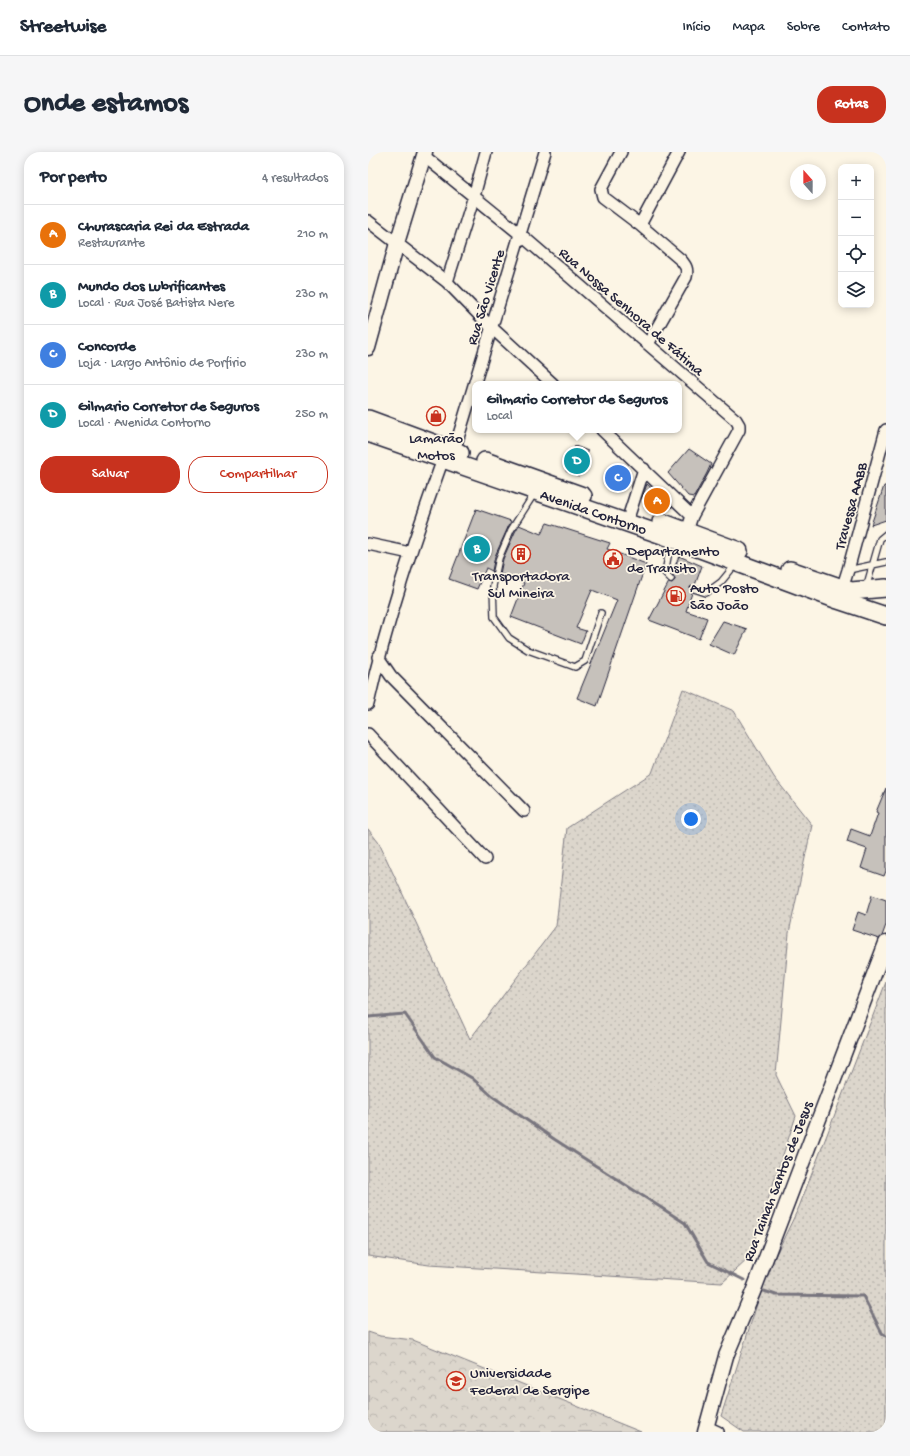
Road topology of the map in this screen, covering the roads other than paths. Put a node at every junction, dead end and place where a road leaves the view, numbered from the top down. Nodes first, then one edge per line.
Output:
1 (486, 152) edge
2 (545, 152) edge
3 (621, 152) edge
4 (679, 152) edge
5 (425, 154) edge
6 (474, 196) junction
7 (368, 221) edge
8 (640, 225) junction
9 (520, 234) junction
10 (398, 243) junction
11 (447, 282) junction
12 (491, 327) junction
13 (648, 344) junction
14 (368, 348) edge
15 (473, 381) edge
16 (550, 381) edge
17 (472, 384) edge
18 (368, 419) edge
19 (886, 430) edge
20 (368, 433) edge
21 (605, 433) edge
22 (448, 455) junction
23 (644, 469) junction
24 (536, 492) junction
25 (630, 512) junction
26 (690, 524) junction
27 (886, 534) edge
28 (672, 538) junction
29 (368, 544) edge
30 (410, 553) junction
31 (886, 562) edge
32 (737, 563) junction
33 (872, 565) junction
34 (848, 570) junction
35 (671, 579) dead end
36 (886, 588) edge
37 (694, 589) dead end
38 (853, 590) junction
39 (601, 613) dead end
40 (886, 616) edge
41 (378, 657) junction
42 (368, 704) edge
43 (368, 734) edge
44 (524, 812) dead end
45 (485, 859) dead end
46 (886, 943) edge
47 (710, 1430) edge

1 - 6 street
2 - 9 street, Rua São Vicente
3 - 8 street
4 - 8 street
5 - 6 street, Rua Nossa Senhora de Fátima
5 - 10 street
6 - 9 street, Rua Nossa Senhora de Fátima
6 - 11 street
7 - 10 street
8 - 13 street
9 - 12 street, Rua São Vicente
9 - 13 street, Rua Nossa Senhora de Fátima
10 - 11 street
10 - 14 street
11 - 12 street
12 - 15 street, Rua São Vicente
12 - 16 street
13 - 26 street, Rua Nossa Senhora de Fátima
17 - 22 street, Rua São Vicente
18 - 22 main road, Avenida Contorno
19 - 34 street, Travessa AABB
20 - 22 main road, Avenida Contorno
21 - 23 street
22 - 24 main road, Avenida Contorno
22 - 25 main road, Avenida Contorno
22 - 30 street, Rua São Vicente
23 - 25 street
23 - 26 street
24 - 28 main road, Avenida Contorno
24 - 39 lane
25 - 26 main road, Avenida Contorno
26 - 38 main road, Avenida Contorno
27 - 33 lane
28 - 32 main road, Avenida Contorno
28 - 35 lane
29 - 30 street
30 - 41 street, Rua São Vicente
31 - 33 lane
32 - 37 lane
32 - 40 main road, Avenida Contorno
33 - 34 lane
33 - 38 lane
34 - 38 street, Travessa AABB
36 - 38 main road
41 - 42 street, Rua São Vicente
41 - 44 street
43 - 45 street
46 - 47 street, Rua Tainah Santos de Jesus

